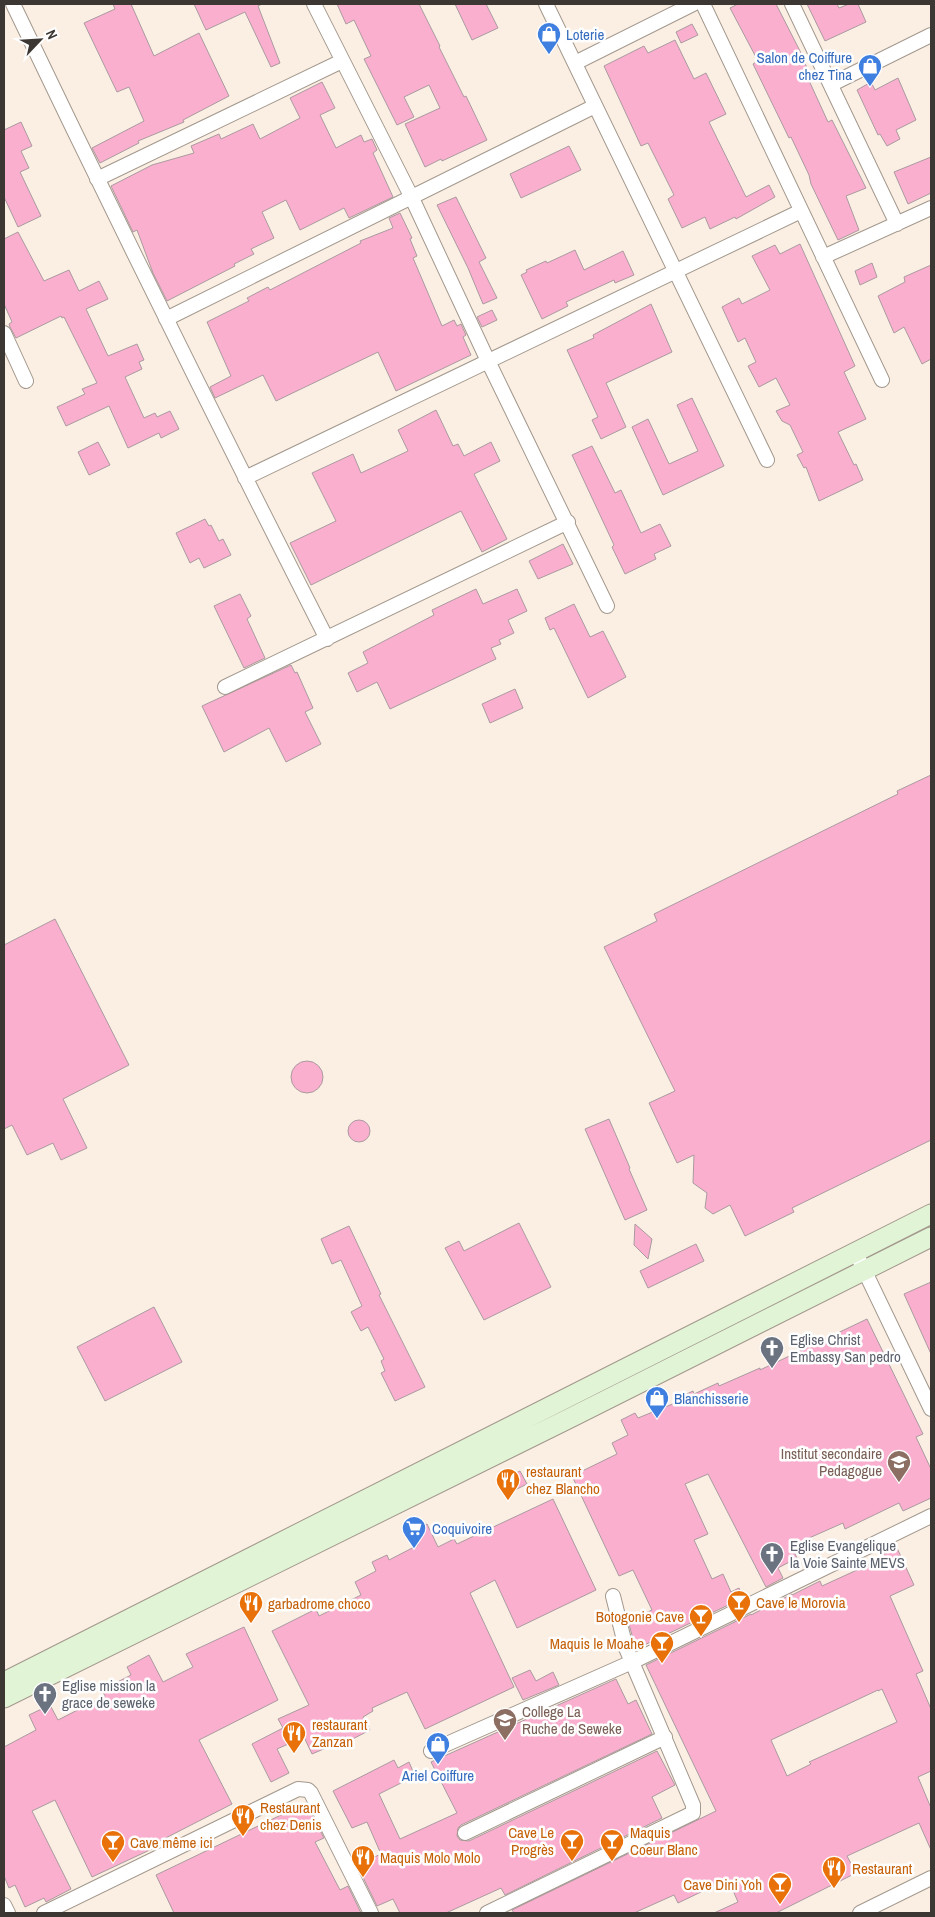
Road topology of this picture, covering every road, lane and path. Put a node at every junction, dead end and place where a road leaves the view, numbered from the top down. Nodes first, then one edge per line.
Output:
1 (13, 4) edge
2 (314, 4) edge
3 (546, 4) edge
4 (693, 4) edge
5 (703, 4) edge
6 (792, 4) edge
7 (931, 35) edge
8 (342, 61) junction
9 (575, 63) junction
10 (832, 84) junction
11 (595, 106) junction
12 (98, 180) junction
13 (411, 196) junction
14 (931, 208) edge
15 (801, 212) junction
16 (897, 224) junction
17 (823, 258) junction
18 (674, 272) junction
19 (166, 319) junction
20 (4, 333) edge
21 (488, 361) junction
22 (882, 380) dead end
23 (26, 381) dead end
24 (766, 460) dead end
25 (245, 478) junction
26 (568, 522) junction
27 (607, 606) dead end
28 (327, 639) junction
29 (225, 687) dead end
30 (931, 1214) edge
31 (931, 1237) edge
32 (856, 1253) junction
33 (863, 1271) junction
34 (931, 1409) edge
35 (931, 1516) edge
36 (613, 1596) dead end
37 (632, 1662) junction
38 (4, 1682) edge
39 (4, 1698) edge
40 (665, 1737) junction
41 (431, 1751) dead end
42 (465, 1834) dead end
43 (931, 1878) edge
44 (4, 1905) edge
45 (8, 1913) edge
46 (44, 1913) edge
47 (371, 1913) edge
48 (487, 1913) edge
49 (860, 1913) edge

1 - 12 street
2 - 8 street
3 - 9 street
4 - 9 street
5 - 15 street
6 - 10 street
7 - 10 street
8 - 12 street
8 - 13 street
9 - 11 street
10 - 16 street
11 - 13 street
11 - 18 street
12 - 19 street
13 - 19 street
13 - 21 street
14 - 16 street
15 - 17 street
15 - 18 street
16 - 17 street
17 - 22 street
18 - 21 street
18 - 24 street
19 - 25 street
20 - 23 street
21 - 25 street
21 - 26 street
25 - 28 street
26 - 27 street
26 - 28 street
28 - 29 street
30 - 32 main road
31 - 33 main road
32 - 33 street
32 - 38 main road
33 - 34 street
33 - 39 main road
35 - 37 street
36 - 37 street
37 - 40 street
37 - 41 street
40 - 42 street
40 - 48 street
43 - 49 street
44 - 45 street
46 - 47 street

